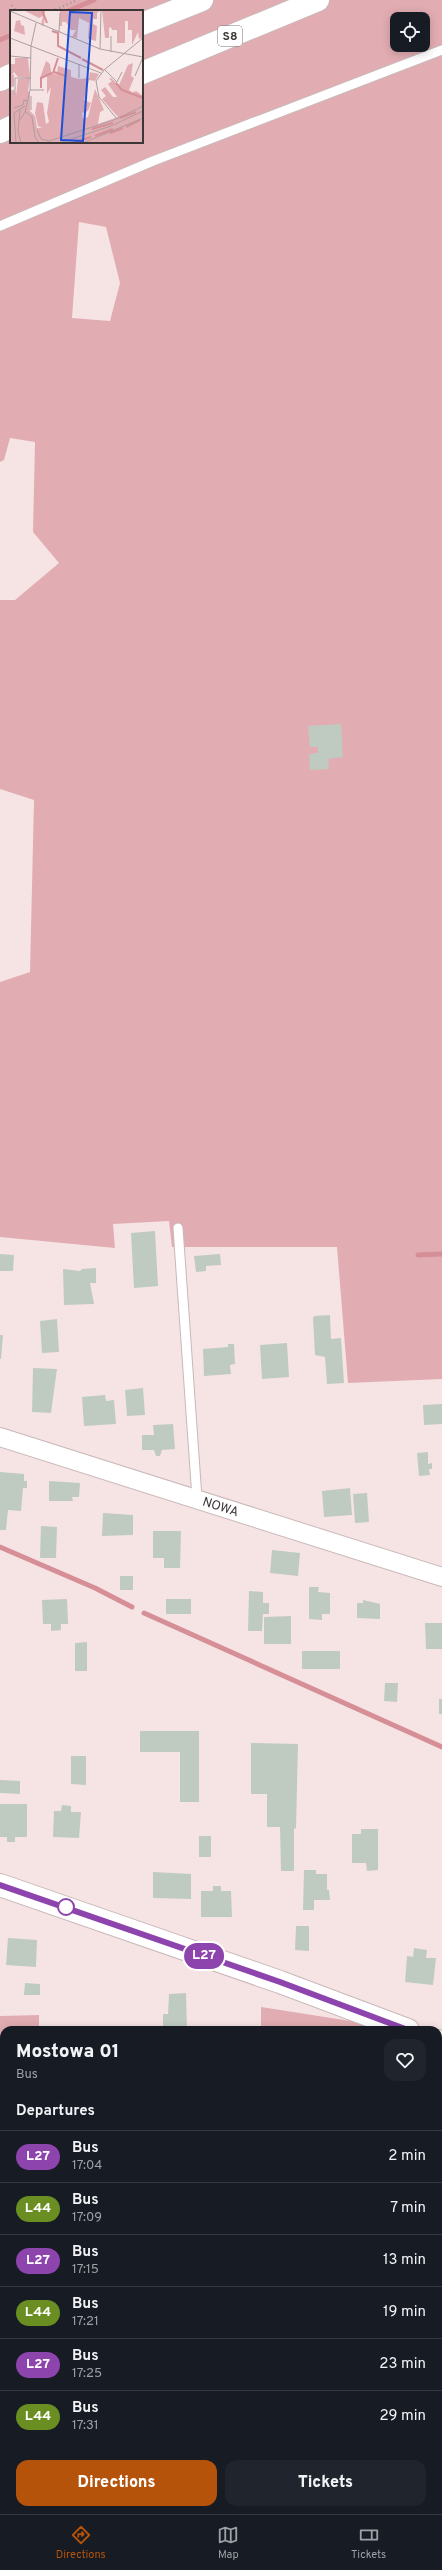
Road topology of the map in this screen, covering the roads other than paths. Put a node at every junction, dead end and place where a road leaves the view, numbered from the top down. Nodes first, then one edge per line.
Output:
1 (202, 0) edge
2 (318, 0) edge
3 (143, 24) edge
4 (442, 50) edge
5 (143, 73) edge
6 (10, 75) edge
7 (0, 80) edge
8 (10, 127) edge
9 (0, 132) edge
10 (0, 226) edge
11 (178, 1228) dead end
12 (0, 1437) edge
13 (197, 1498) junction
14 (442, 1577) edge
15 (0, 1885) edge
16 (397, 2026) edge

1 - 3 main road
2 - 5 main road, S8
4 - 10 lane
6 - 7 main road
8 - 9 main road
11 - 13 lane
12 - 13 street, NOWA
13 - 14 street, NOWA
15 - 16 main road

